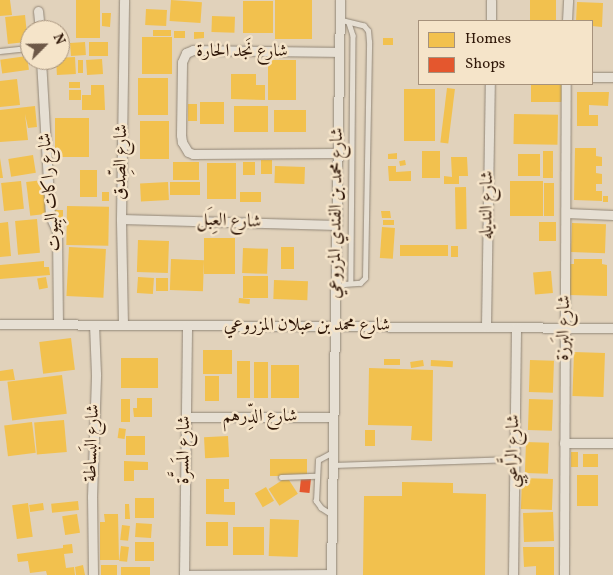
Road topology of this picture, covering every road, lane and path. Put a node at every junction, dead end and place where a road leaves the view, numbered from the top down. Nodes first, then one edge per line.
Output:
1 (124, 0) edge
2 (340, 0) edge
3 (491, 0) edge
4 (568, 0) edge
5 (38, 11) dead end
6 (39, 20) edge
7 (340, 20) junction
8 (491, 20) edge
9 (567, 20) edge
10 (349, 23) junction
11 (20, 49) edge
12 (0, 51) edge
13 (339, 52) junction
14 (43, 70) edge
15 (593, 77) edge
16 (613, 77) edge
17 (490, 85) edge
18 (566, 85) edge
19 (337, 153) junction
20 (566, 213) junction
21 (613, 215) edge
22 (121, 219) junction
23 (337, 225) junction
24 (351, 283) junction
25 (336, 290) junction
26 (0, 324) edge
27 (58, 324) junction
28 (94, 325) junction
29 (123, 325) junction
30 (187, 325) junction
31 (335, 326) junction
32 (486, 327) junction
33 (516, 327) junction
34 (564, 328) junction
35 (613, 328) edge
36 (186, 417) junction
37 (334, 417) junction
38 (564, 443) junction
39 (613, 444) edge
40 (333, 452) junction
41 (514, 460) junction
42 (333, 465) junction
43 (281, 476) dead end
44 (317, 476) junction
45 (332, 515) junction
46 (331, 574) edge
47 (93, 575) edge
48 (184, 575) edge
49 (513, 575) edge
50 (564, 575) edge

1 - 22 street, شارع الصِّدق
2 - 7 street, شارع محمد بن الفندي المزروعي
3 - 8 street
4 - 9 street
5 - 6 street
7 - 10 lane
7 - 13 street, شارع محمد بن الفندي المزروعي
10 - 24 lane
10 - 24 lane
11 - 12 lane
13 - 19 street, شارع محمد بن الفندي المزروعي
13 - 19 street, شارع نَجد الحارة
14 - 27 street, شارع راكات البِيوت
15 - 16 street
17 - 32 street, شارع النديله
18 - 20 street, شارع البَرزة
19 - 23 street, شارع محمد بن الفندي المزروعي
20 - 21 street
20 - 34 street, شارع البَرزة
22 - 23 street, شارع العِبَل
22 - 29 street, شارع الصِّدق
23 - 25 street, شارع محمد بن الفندي المزروعي
24 - 25 lane
25 - 31 street, شارع محمد بن الفندي المزروعي
26 - 27 street, شارع محمد بن عبلان المزروعي
27 - 28 street, شارع محمد بن عبلان المزروعي
28 - 29 street, شارع محمد بن عبلان المزروعي
28 - 47 street, شارع البَساطة
29 - 30 street, شارع محمد بن عبلان المزروعي
30 - 31 street, شارع محمد بن عبلان المزروعي
30 - 36 street, شارع المَسرَّة
31 - 32 street, شارع محمد بن عبلان المزروعي
31 - 37 street, شارع محمد بن الفندي المزروعي
32 - 33 street, شارع محمد بن عبلان المزروعي
33 - 34 street, شارع محمد بن عبلان المزروعي
33 - 41 street, شارع الرَّاعبِي
34 - 35 street, شارع محمد بن عبلان المزروعي
34 - 38 street, شارع البَرزة
36 - 37 street, شارع الدِّرهم
36 - 48 street, شارع المَسرَّة
37 - 40 street, شارع محمد بن الفندي المزروعي
38 - 39 street
38 - 50 street, شارع البَرزة
40 - 42 street, شارع محمد بن الفندي المزروعي
40 - 44 lane
41 - 42 lane
41 - 49 street, شارع الرَّاعبِي
42 - 45 street, شارع محمد بن الفندي المزروعي
43 - 44 lane
44 - 45 lane
45 - 46 street, شارع محمد بن الفندي المزروعي
46 - 48 street

